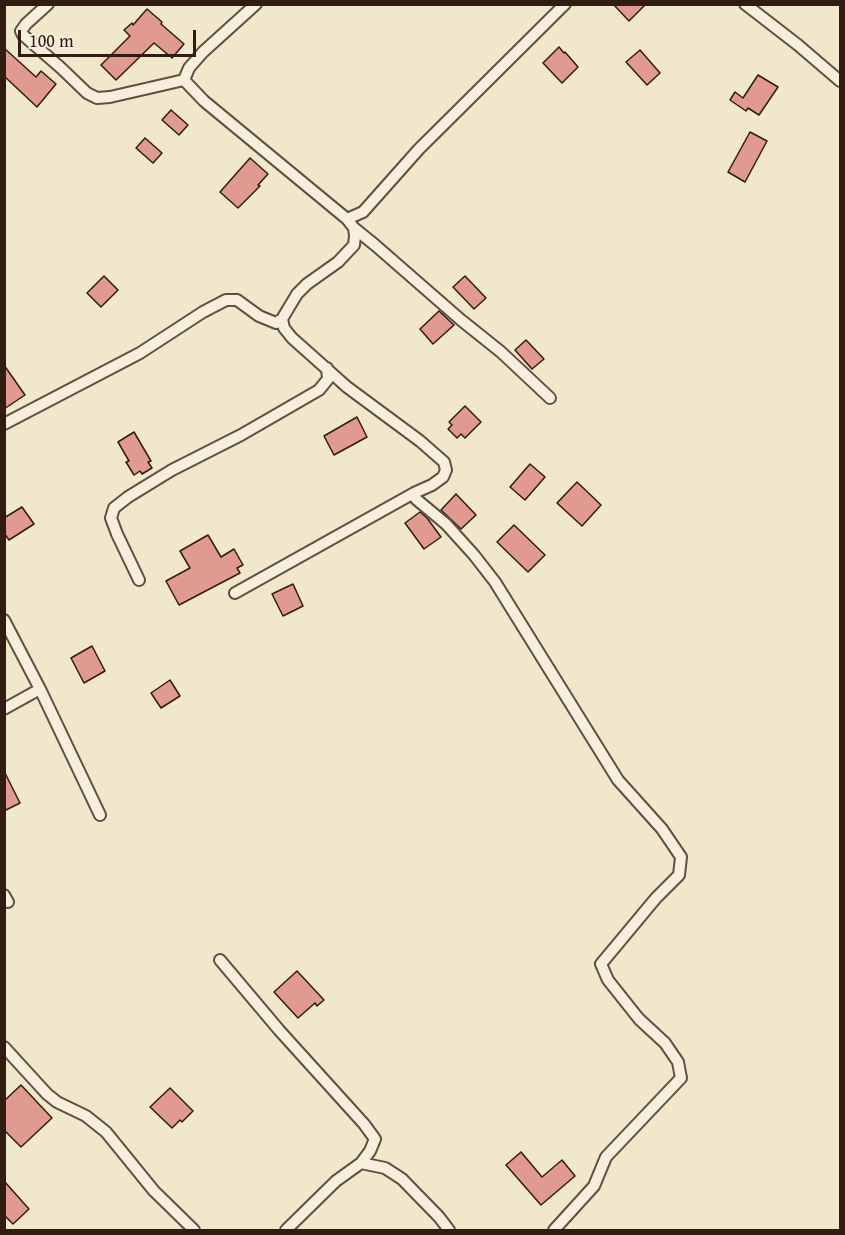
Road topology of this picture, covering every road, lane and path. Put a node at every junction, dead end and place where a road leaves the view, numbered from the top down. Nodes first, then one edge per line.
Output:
1 (48, 4) edge
2 (256, 4) edge
3 (565, 4) edge
4 (745, 4) edge
5 (184, 80) junction
6 (840, 81) edge
7 (350, 224) junction
8 (282, 319) junction
9 (327, 368) junction
10 (550, 398) dead end
11 (4, 424) edge
12 (414, 493) junction
13 (139, 580) dead end
14 (235, 593) dead end
15 (4, 620) edge
16 (40, 688) junction
17 (4, 709) edge
18 (100, 815) dead end
19 (220, 960) dead end
20 (4, 1047) edge
21 (361, 1163) junction
22 (194, 1230) edge
23 (286, 1230) edge
24 (449, 1230) edge
25 (554, 1230) edge

1 - 5 street
2 - 5 street
3 - 7 street
4 - 6 street
5 - 7 street
7 - 8 street
7 - 10 street
8 - 9 street
8 - 11 street
9 - 12 street
9 - 13 street
12 - 14 street
12 - 25 street
15 - 16 street
16 - 17 street
16 - 18 street
19 - 21 street
20 - 22 street
21 - 23 street
21 - 24 street

